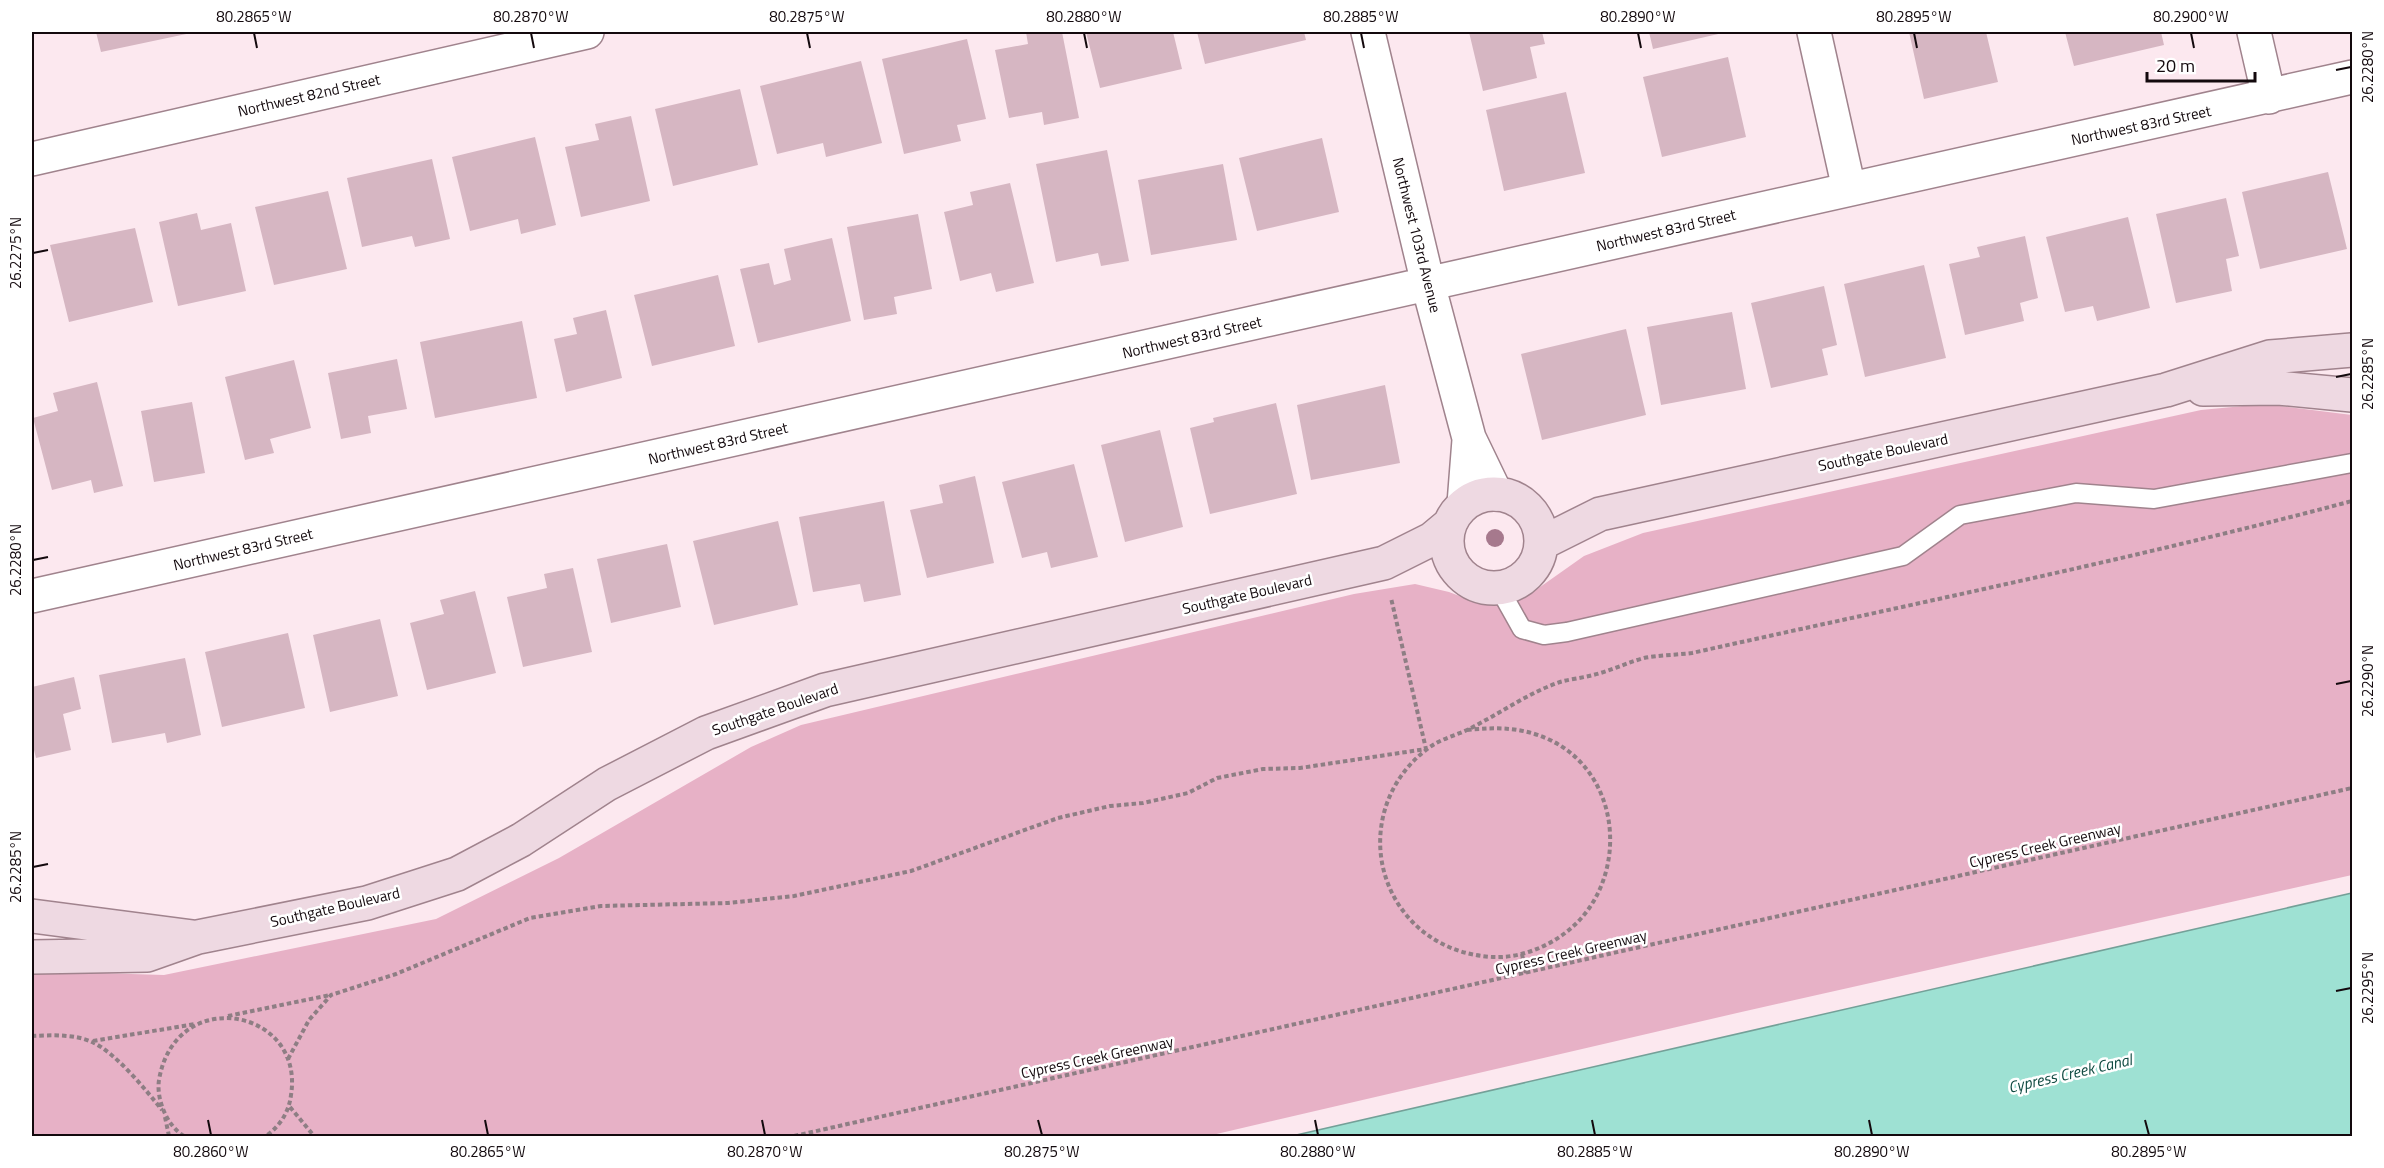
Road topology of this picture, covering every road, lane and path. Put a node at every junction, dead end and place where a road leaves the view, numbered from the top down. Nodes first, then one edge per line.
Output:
1 (587, 32) edge
2 (1368, 32) edge
3 (1814, 32) edge
4 (2254, 32) edge
5 (537, 37) edge
6 (2352, 77) edge
7 (2269, 97) junction
8 (32, 159) edge
9 (1849, 189) junction
10 (1428, 284) junction
11 (2352, 350) edge
12 (2166, 390) junction
13 (2352, 395) edge
14 (1469, 438) junction
15 (2350, 465) edge
16 (1510, 499) junction
17 (2352, 501) edge
18 (1457, 514) junction
19 (1600, 514) junction
20 (1542, 543) junction
21 (1387, 576) junction
22 (1463, 577) junction
23 (1499, 588) junction
24 (32, 596) edge
25 (1467, 730) junction
26 (1426, 749) junction
27 (2352, 788) edge
28 (32, 916) edge
29 (198, 937) junction
30 (1522, 954) junction
31 (32, 957) edge
32 (1526, 975) junction
33 (330, 995) junction
34 (227, 1016) junction
35 (196, 1024) junction
36 (32, 1036) edge
37 (92, 1041) junction
38 (288, 1059) junction
39 (290, 1107) junction
40 (164, 1113) junction
41 (169, 1137) edge
42 (184, 1137) edge
43 (266, 1137) edge
44 (314, 1137) edge
45 (794, 1137) edge

1 - 5 street, Northwest 82nd Street
2 - 10 street, Northwest 103rd Avenue
3 - 9 street
4 - 7 street
5 - 8 street, Northwest 82nd Street
6 - 7 street, Northwest 83rd Street
7 - 9 street, Northwest 83rd Street
9 - 10 street, Northwest 83rd Street
10 - 14 street, Northwest 103rd Avenue
10 - 24 street, Northwest 83rd Street
11 - 12 street, Southgate Boulevard
12 - 13 street, Southgate Boulevard
12 - 19 street, Southgate Boulevard
14 - 16 street, Northwest 103rd Avenue
14 - 18 street, Northwest 103rd Avenue
15 - 23 lane
16 - 18 street
16 - 19 street, Southgate Boulevard
16 - 20 street
17 - 25 path
18 - 21 street, Southgate Boulevard
18 - 22 street
19 - 20 street, Southgate Boulevard
20 - 23 street
21 - 22 street, Southgate Boulevard
21 - 26 path
21 - 29 street, Southgate Boulevard
22 - 23 street
25 - 26 path
25 - 30 path
26 - 30 path
26 - 33 path
27 - 32 path, Cypress Creek Greenway
28 - 29 street, Southgate Boulevard
29 - 31 street, Southgate Boulevard
30 - 32 path
32 - 45 path, Cypress Creek Greenway
33 - 34 path
33 - 38 path
34 - 35 path
34 - 38 path
35 - 37 path
35 - 40 path
36 - 37 path
37 - 40 path
38 - 39 path
39 - 43 path
39 - 44 path
40 - 41 path
40 - 42 path

